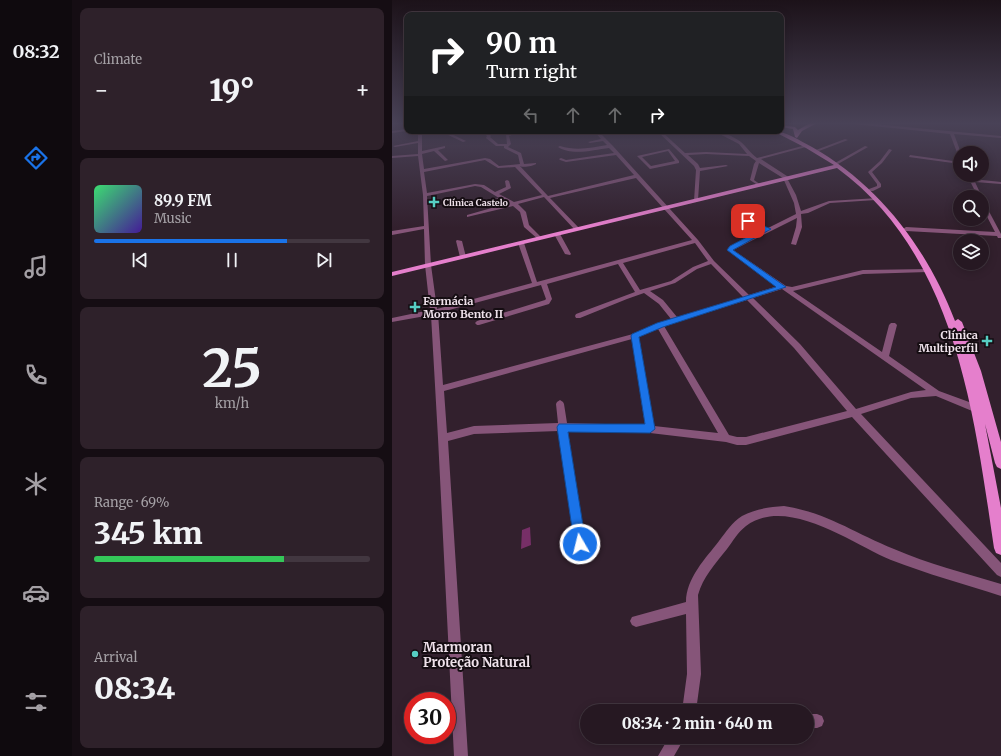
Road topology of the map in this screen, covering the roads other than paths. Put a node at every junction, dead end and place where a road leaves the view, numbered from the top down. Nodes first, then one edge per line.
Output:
1 (420, 157) edge
2 (443, 157) edge
3 (520, 157) edge
4 (593, 157) edge
5 (620, 157) edge
6 (641, 157) edge
7 (674, 157) edge
8 (689, 157) edge
9 (753, 157) edge
10 (767, 157) edge
11 (825, 157) edge
12 (828, 157) edge
13 (850, 157) edge
14 (885, 157) edge
15 (919, 157) edge
16 (561, 159) dead end
17 (446, 160) dead end
18 (758, 160) junction
19 (643, 162) junction
20 (953, 162) edge
21 (638, 163) dead end
22 (534, 164) dead end
23 (627, 164) junction
24 (632, 164) dead end
25 (838, 165) junction
26 (519, 166) junction
27 (726, 166) dead end
28 (698, 170) junction
29 (422, 171) junction
30 (637, 176) junction
31 (470, 178) dead end
32 (786, 179) junction
33 (507, 181) dead end
34 (989, 181) edge
35 (1001, 183) edge
36 (475, 185) junction
37 (759, 185) junction
38 (872, 190) junction
39 (496, 193) junction
40 (424, 195) junction
41 (547, 196) junction
42 (505, 198) junction
43 (876, 199) junction
44 (696, 200) junction
45 (484, 203) dead end
46 (514, 203) junction
47 (666, 208) junction
48 (799, 214) junction
49 (469, 216) dead end
50 (989, 216) edge
51 (748, 221) dead end
52 (426, 227) junction
53 (577, 229) junction
54 (768, 229) junction
55 (906, 229) junction
56 (392, 233) edge
57 (557, 234) junction
58 (999, 236) edge
59 (538, 238) junction
60 (459, 241) dead end
61 (696, 241) junction
62 (521, 243) junction
63 (794, 244) dead end
64 (568, 254) dead end
65 (463, 257) junction
66 (620, 262) junction
67 (712, 262) junction
68 (428, 265) junction
69 (928, 270) junction
70 (392, 274) edge
71 (543, 282) junction
72 (535, 284) junction
73 (784, 288) junction
74 (642, 292) junction
75 (748, 298) junction
76 (434, 312) junction
77 (578, 316) dead end
78 (392, 320) edge
79 (676, 320) junction
80 (479, 323) dead end
81 (660, 325) junction
82 (892, 325) dead end
83 (635, 336) junction
84 (885, 358) junction
85 (439, 389) junction
86 (936, 393) junction
87 (560, 404) dead end
88 (977, 409) junction
89 (854, 414) junction
90 (562, 427) junction
91 (650, 429) junction
92 (443, 438) junction
93 (726, 438) junction
94 (998, 447) edge
95 (1001, 463) edge
96 (988, 467) junction
97 (1001, 527) edge
98 (580, 544) dead end
99 (1001, 548) edge
100 (1001, 571) edge
101 (1001, 590) edge
102 (693, 606) junction
103 (636, 621) dead end
104 (690, 704) edge
105 (673, 744) edge
106 (460, 756) edge
107 (665, 756) edge

1 - 29 street
2 - 17 street
3 - 26 street
4 - 16 street
5 - 23 street
6 - 19 street
7 - 19 street
8 - 28 street
9 - 18 street
10 - 18 street
11 - 25 main road
12 - 25 main road
13 - 25 street
14 - 38 street
15 - 20 street
18 - 32 street
18 - 37 street
19 - 21 street
22 - 26 street
23 - 24 street
23 - 30 street
25 - 32 main road
25 - 38 main road
25 - 43 main road
26 - 29 street
26 - 41 street
27 - 28 street
28 - 44 street
29 - 40 street
30 - 41 street
30 - 47 street
31 - 36 street
32 - 37 main road
32 - 48 street
33 - 39 street
34 - 35 street
36 - 39 street
36 - 40 street
37 - 44 main road
38 - 55 main road
39 - 42 street
40 - 52 street
41 - 46 street
41 - 53 street
42 - 45 street
42 - 46 street
43 - 48 street
43 - 69 main road
44 - 47 main road
46 - 49 street
46 - 59 street
47 - 53 main road
47 - 61 street
48 - 54 street
48 - 63 street
50 - 58 street
51 - 54 street
52 - 56 street
52 - 68 street
53 - 57 main road
54 - 73 street
55 - 58 street
55 - 94 main road
57 - 59 main road
57 - 64 street
59 - 62 main road
60 - 65 street
61 - 66 street
61 - 67 street
62 - 65 main road
62 - 72 street
65 - 68 main road
66 - 71 street
66 - 74 street
67 - 74 street
67 - 75 street
68 - 70 main road
68 - 76 street
69 - 73 street
69 - 88 main road
71 - 72 street
71 - 80 street
72 - 76 street
73 - 75 street
73 - 84 street
74 - 77 street
74 - 79 street
75 - 79 street
75 - 89 street
76 - 78 street
76 - 85 street
79 - 81 street
81 - 83 street
81 - 93 street
82 - 84 street
83 - 85 street
83 - 91 street
84 - 86 street
85 - 92 street
86 - 88 street
86 - 89 street
87 - 90 street
88 - 96 main road
89 - 93 street
89 - 100 street
90 - 91 street
90 - 92 street
90 - 98 street
91 - 93 street
92 - 106 street
94 - 95 main road
96 - 97 main road
96 - 99 main road
101 - 102 street
102 - 103 street
102 - 104 street
105 - 107 street

